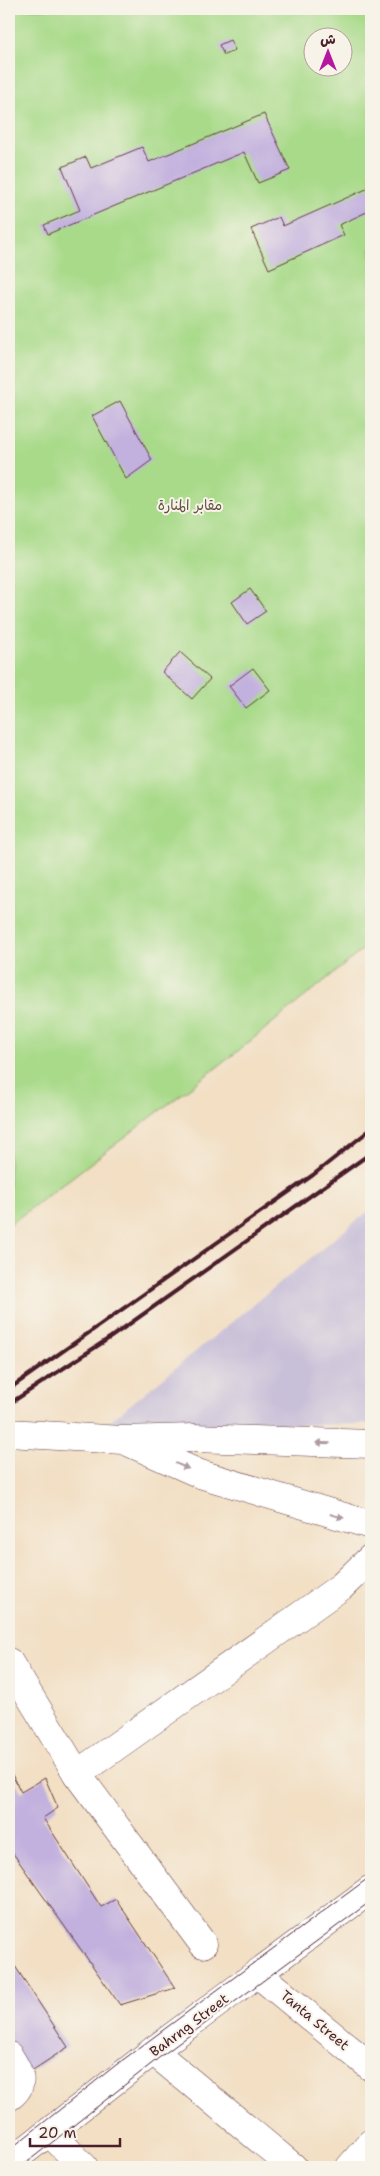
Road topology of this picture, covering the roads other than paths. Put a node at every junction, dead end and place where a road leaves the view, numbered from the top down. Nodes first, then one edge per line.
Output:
1 (9, 1434) edge
2 (122, 1440) junction
3 (371, 1444) edge
4 (371, 1526) edge
5 (371, 1558) edge
6 (9, 1662) edge
7 (77, 1774) junction
8 (371, 1889) edge
9 (203, 1944) dead end
10 (258, 1974) junction
11 (153, 2051) junction
12 (9, 2056) edge
13 (371, 2067) edge
14 (9, 2097) edge
15 (49, 2132) junction
16 (371, 2143) edge
17 (9, 2163) edge
18 (84, 2167) edge
19 (293, 2167) edge
20 (350, 2167) edge

1 - 2 street
3 -> 2 street
2 -> 4 street
5 - 7 street
6 - 7 street
7 - 9 street
8 - 10 street, Bahrng Street
10 - 11 street, Bahrng Street
10 - 13 street, Tanta Street
11 - 15 street, Bahrng Street
11 - 19 street
12 - 14 street
15 - 17 street, Bahrng Street
15 - 18 street
16 - 20 street

